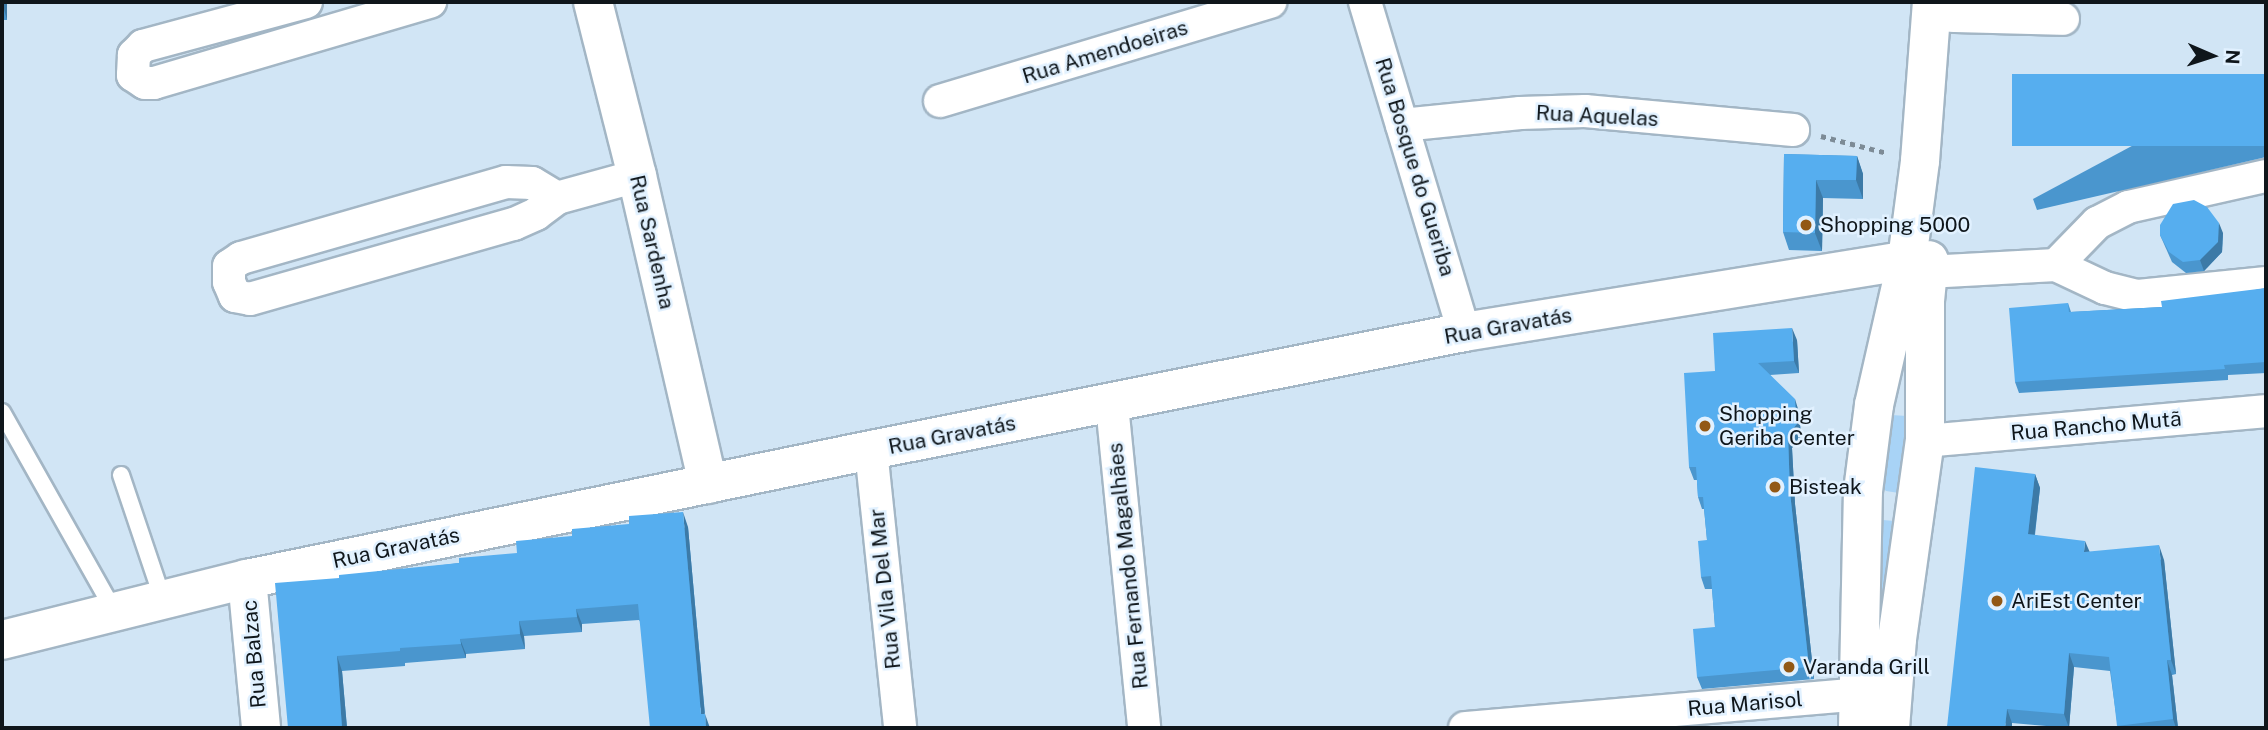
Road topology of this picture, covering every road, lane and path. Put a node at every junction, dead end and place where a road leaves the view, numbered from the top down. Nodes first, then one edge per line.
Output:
1 (306, 2) edge
2 (430, 2) edge
3 (593, 2) edge
4 (1270, 2) edge
5 (1366, 2) edge
6 (1945, 7) edge
7 (2063, 19) dead end
8 (940, 102) dead end
9 (1402, 125) junction
10 (1793, 130) joint
11 (1920, 161) junction
12 (637, 176) junction
13 (2266, 176) edge
14 (557, 198) junction
15 (2056, 265) junction
16 (1917, 266) junction
17 (2266, 283) edge
18 (1464, 332) junction
19 (1112, 405) junction
20 (1874, 405) junction
21 (2266, 411) edge
22 (2, 412) edge
23 (1925, 426) junction
24 (870, 450) junction
25 (121, 475) dead end
26 (708, 484) junction
27 (1863, 491) junction
28 (1919, 500) junction
29 (247, 579) junction
30 (163, 600) junction
31 (115, 612) junction
32 (2, 640) edge
33 (1858, 711) edge
34 (261, 728) edge
35 (900, 728) edge
36 (1144, 728) edge
37 (1465, 728) edge
38 (1890, 728) edge

1 - 2 street
3 - 12 street, Rua Sardenha
4 - 8 street, Rua Amendoeiras
5 - 9 street, Rua Bosque do Gueriba
6 - 7 street
6 - 11 street
6 - 16 street
9 - 10 street, Rua Aquelas
9 - 18 street, Rua Bosque do Gueriba
10 - 11 path
11 - 16 street
12 - 14 street
12 - 26 street, Rua Sardenha
13 - 15 street
14 - 14 street
15 - 16 street
15 - 17 street
16 - 18 street, Rua Gravatás
16 - 20 street
16 - 23 street
18 - 19 street, Rua Gravatás
19 - 24 street, Rua Gravatás
19 - 36 street, Rua Fernando Magalhães
20 - 23 street
20 - 27 street
21 - 23 street, Rua Rancho Mutã
22 - 31 lane
23 - 28 street
24 - 26 street, Rua Gravatás
24 - 35 street, Rua Vila Del Mar
25 - 30 lane
26 - 29 street, Rua Gravatás
27 - 28 street
27 - 33 street
28 - 38 street
29 - 30 street, Rua Gravatás
29 - 34 street, Rua Balzac
30 - 31 street, Rua Gravatás
31 - 32 street, Rua Gravatás
33 - 37 street, Rua Marisol

